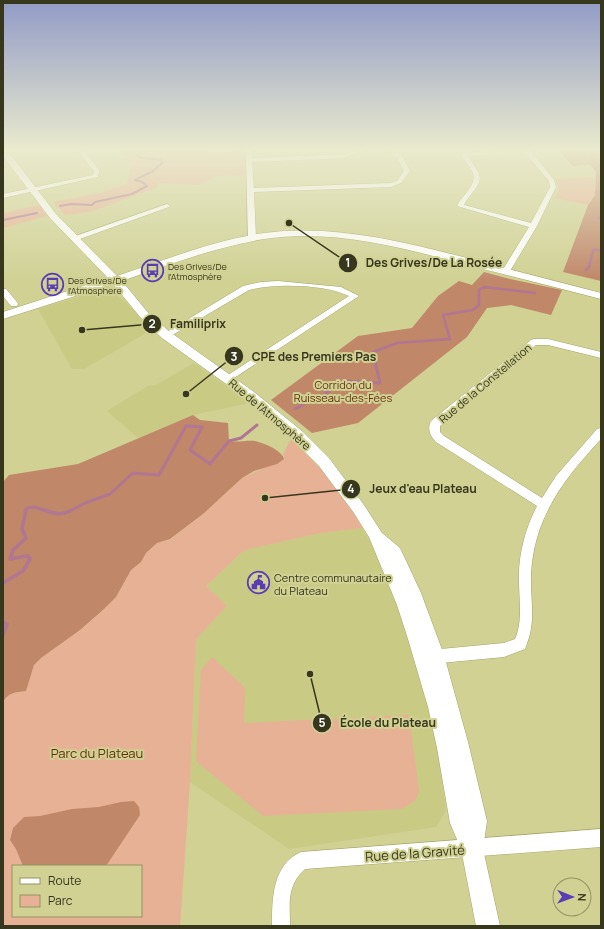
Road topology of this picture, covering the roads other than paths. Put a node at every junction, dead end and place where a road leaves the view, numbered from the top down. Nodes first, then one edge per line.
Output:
1 (16, 193) edge
2 (35, 193) edge
3 (250, 193) edge
4 (469, 193) edge
5 (550, 193) edge
6 (3, 196) edge
7 (166, 206) dead end
8 (533, 226) junction
9 (251, 235) junction
10 (74, 238) junction
11 (508, 268) junction
12 (112, 276) junction
13 (601, 287) edge
14 (3, 291) edge
15 (601, 296) edge
16 (16, 308) junction
17 (3, 309) edge
18 (3, 316) edge
19 (166, 335) junction
20 (601, 355) edge
21 (228, 379) junction
22 (601, 432) edge
23 (544, 505) junction
24 (429, 657) junction
25 (601, 838) edge
26 (472, 849) junction
27 (281, 926) edge
28 (488, 926) edge

1 - 6 street
2 - 10 street, Rue de l'Atmosphère
3 - 9 street
4 - 8 street
5 - 8 street
7 - 10 street
8 - 11 street
9 - 11 street
9 - 12 street
10 - 12 street, Rue de l'Atmosphère
11 - 13 street
11 - 15 street
12 - 16 street
12 - 19 street, Rue de l'Atmosphère
14 - 16 street
16 - 17 street
16 - 18 street
19 - 21 street, Rue de l'Atmosphère
19 - 21 street
20 - 23 street, Rue de la Constellation
21 - 24 street, Rue de l'Atmosphère
22 - 23 street
23 - 24 street
24 - 26 street, Rue de l'Atmosphère
25 - 26 street, Rue de la Gravité
26 - 27 street, Rue de la Gravité
26 - 28 street, Rue de l'Atmosphère

